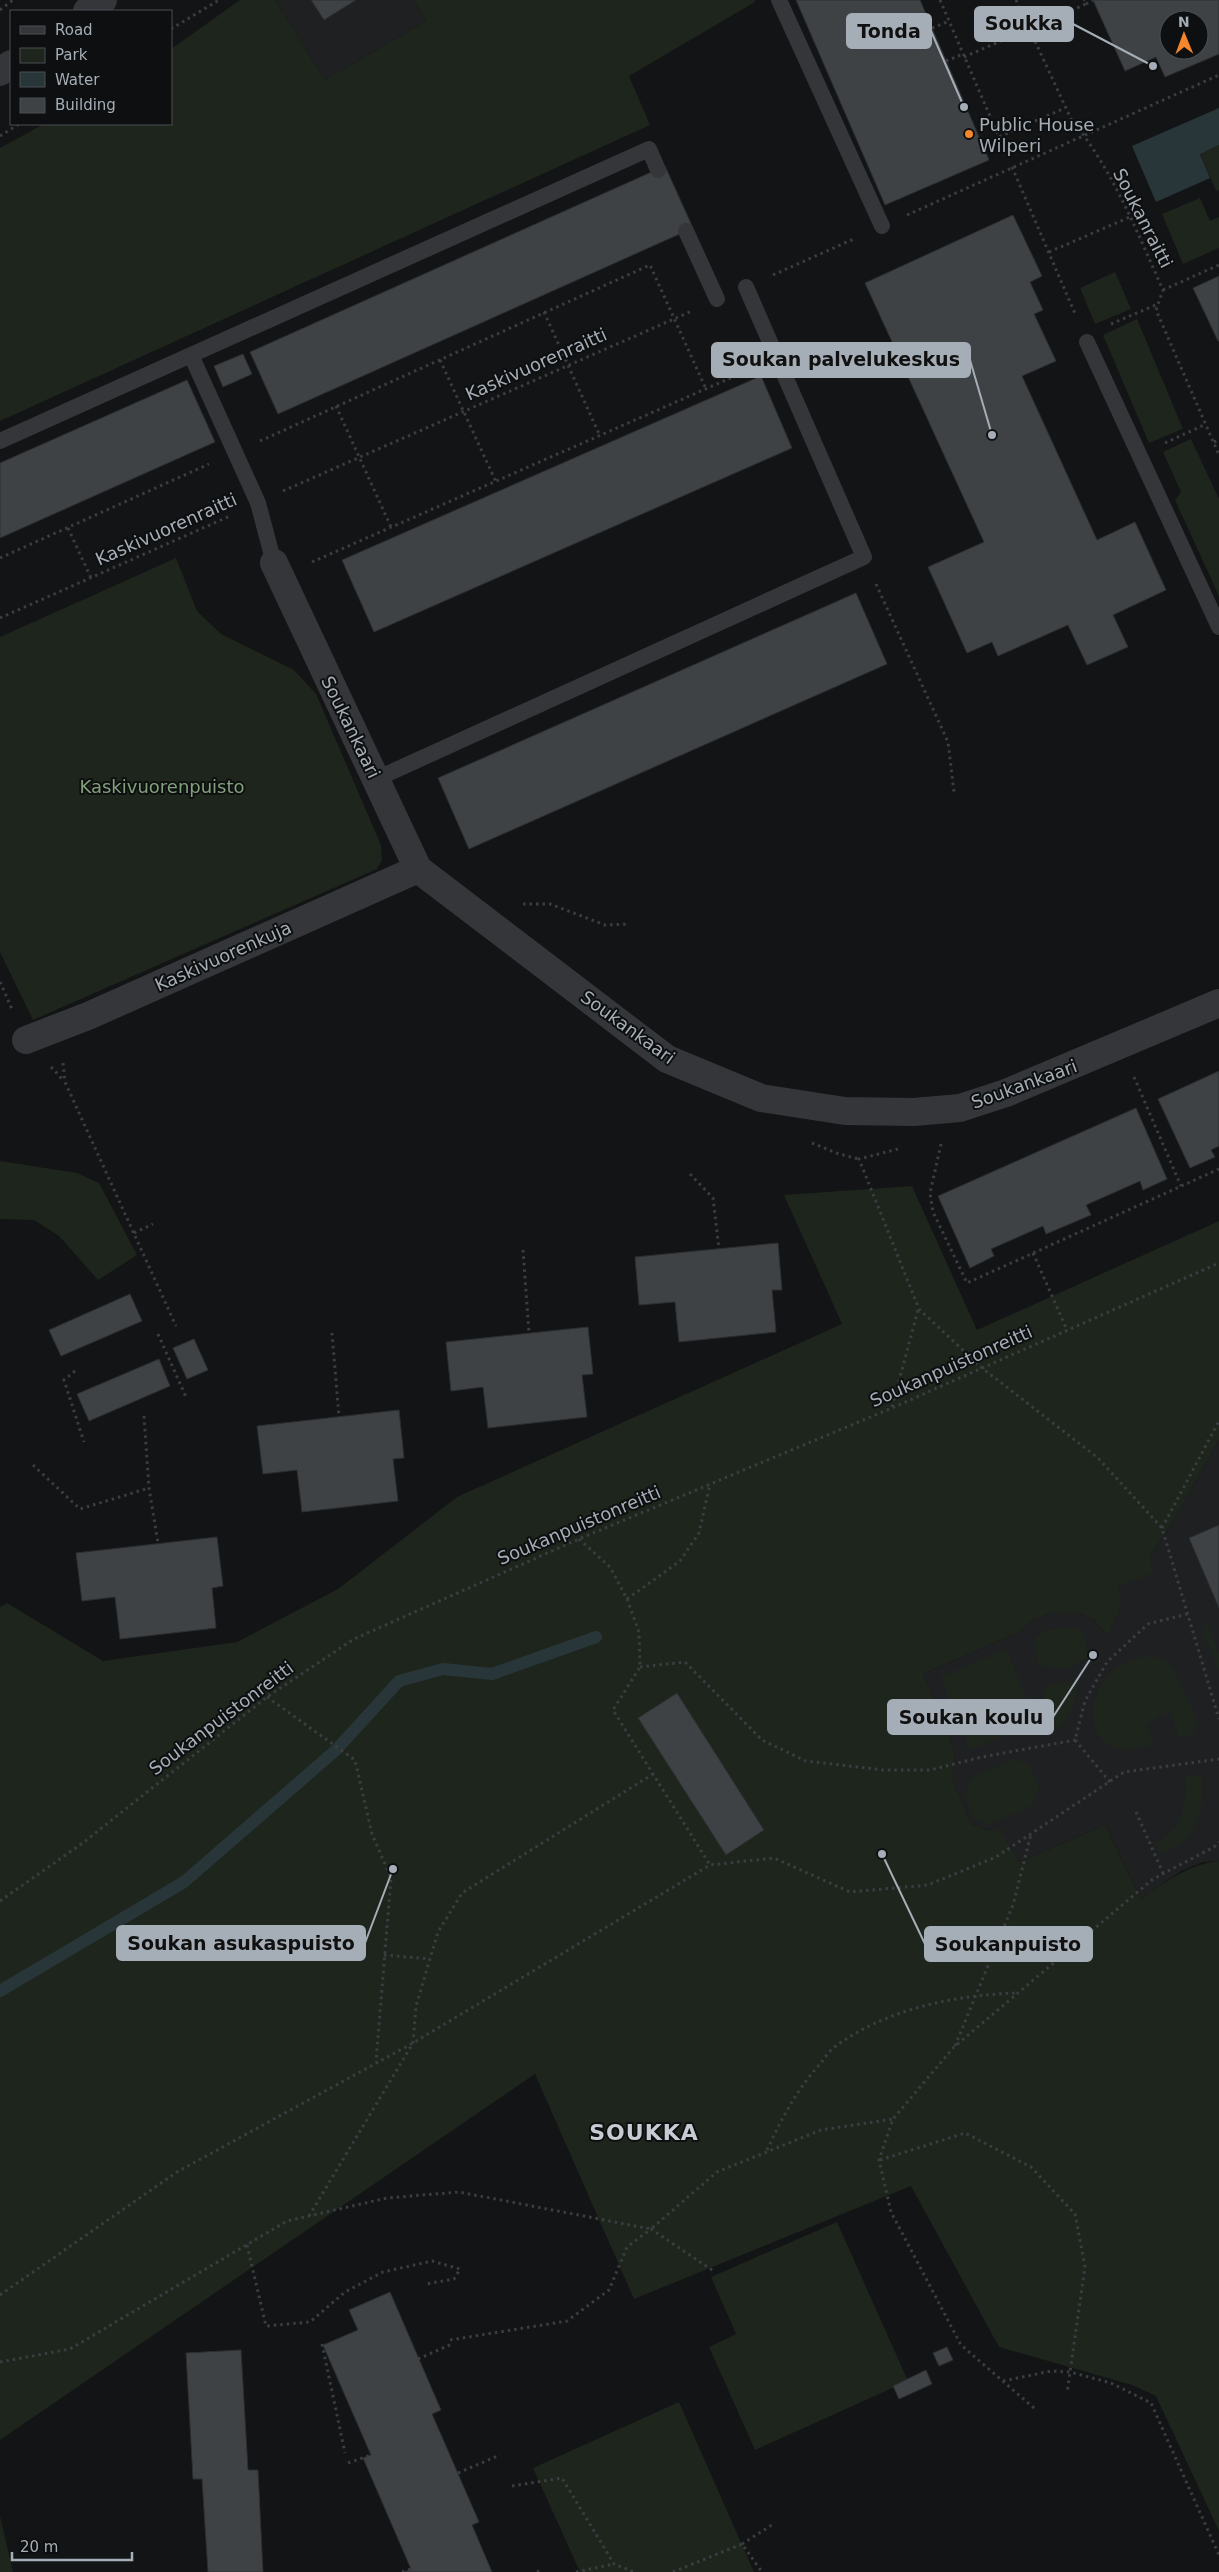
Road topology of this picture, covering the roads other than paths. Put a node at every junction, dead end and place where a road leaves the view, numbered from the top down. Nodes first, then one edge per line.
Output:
1 (103, 0) edge
2 (779, 0) edge
3 (88, 10) edge
4 (658, 170) dead end
5 (882, 226) road end
6 (686, 231) dead end
7 (746, 287) road end
8 (718, 299) road end
9 (1086, 339) road end
10 (191, 355) junction
11 (0, 441) edge
12 (274, 563) joint
13 (1219, 626) edge
14 (376, 779) junction
15 (418, 869) junction
16 (1219, 1004) edge
17 (26, 1040) dead end

1 - 3 street
2 - 5 lane
4 - 10 lane
6 - 8 lane
7 - 14 lane
9 - 13 lane
10 - 11 lane
10 - 12 lane
12 - 14 street, Soukankaari
14 - 15 street, Soukankaari
15 - 16 street, Soukankaari
15 - 17 street, Kaskivuorenkuja

